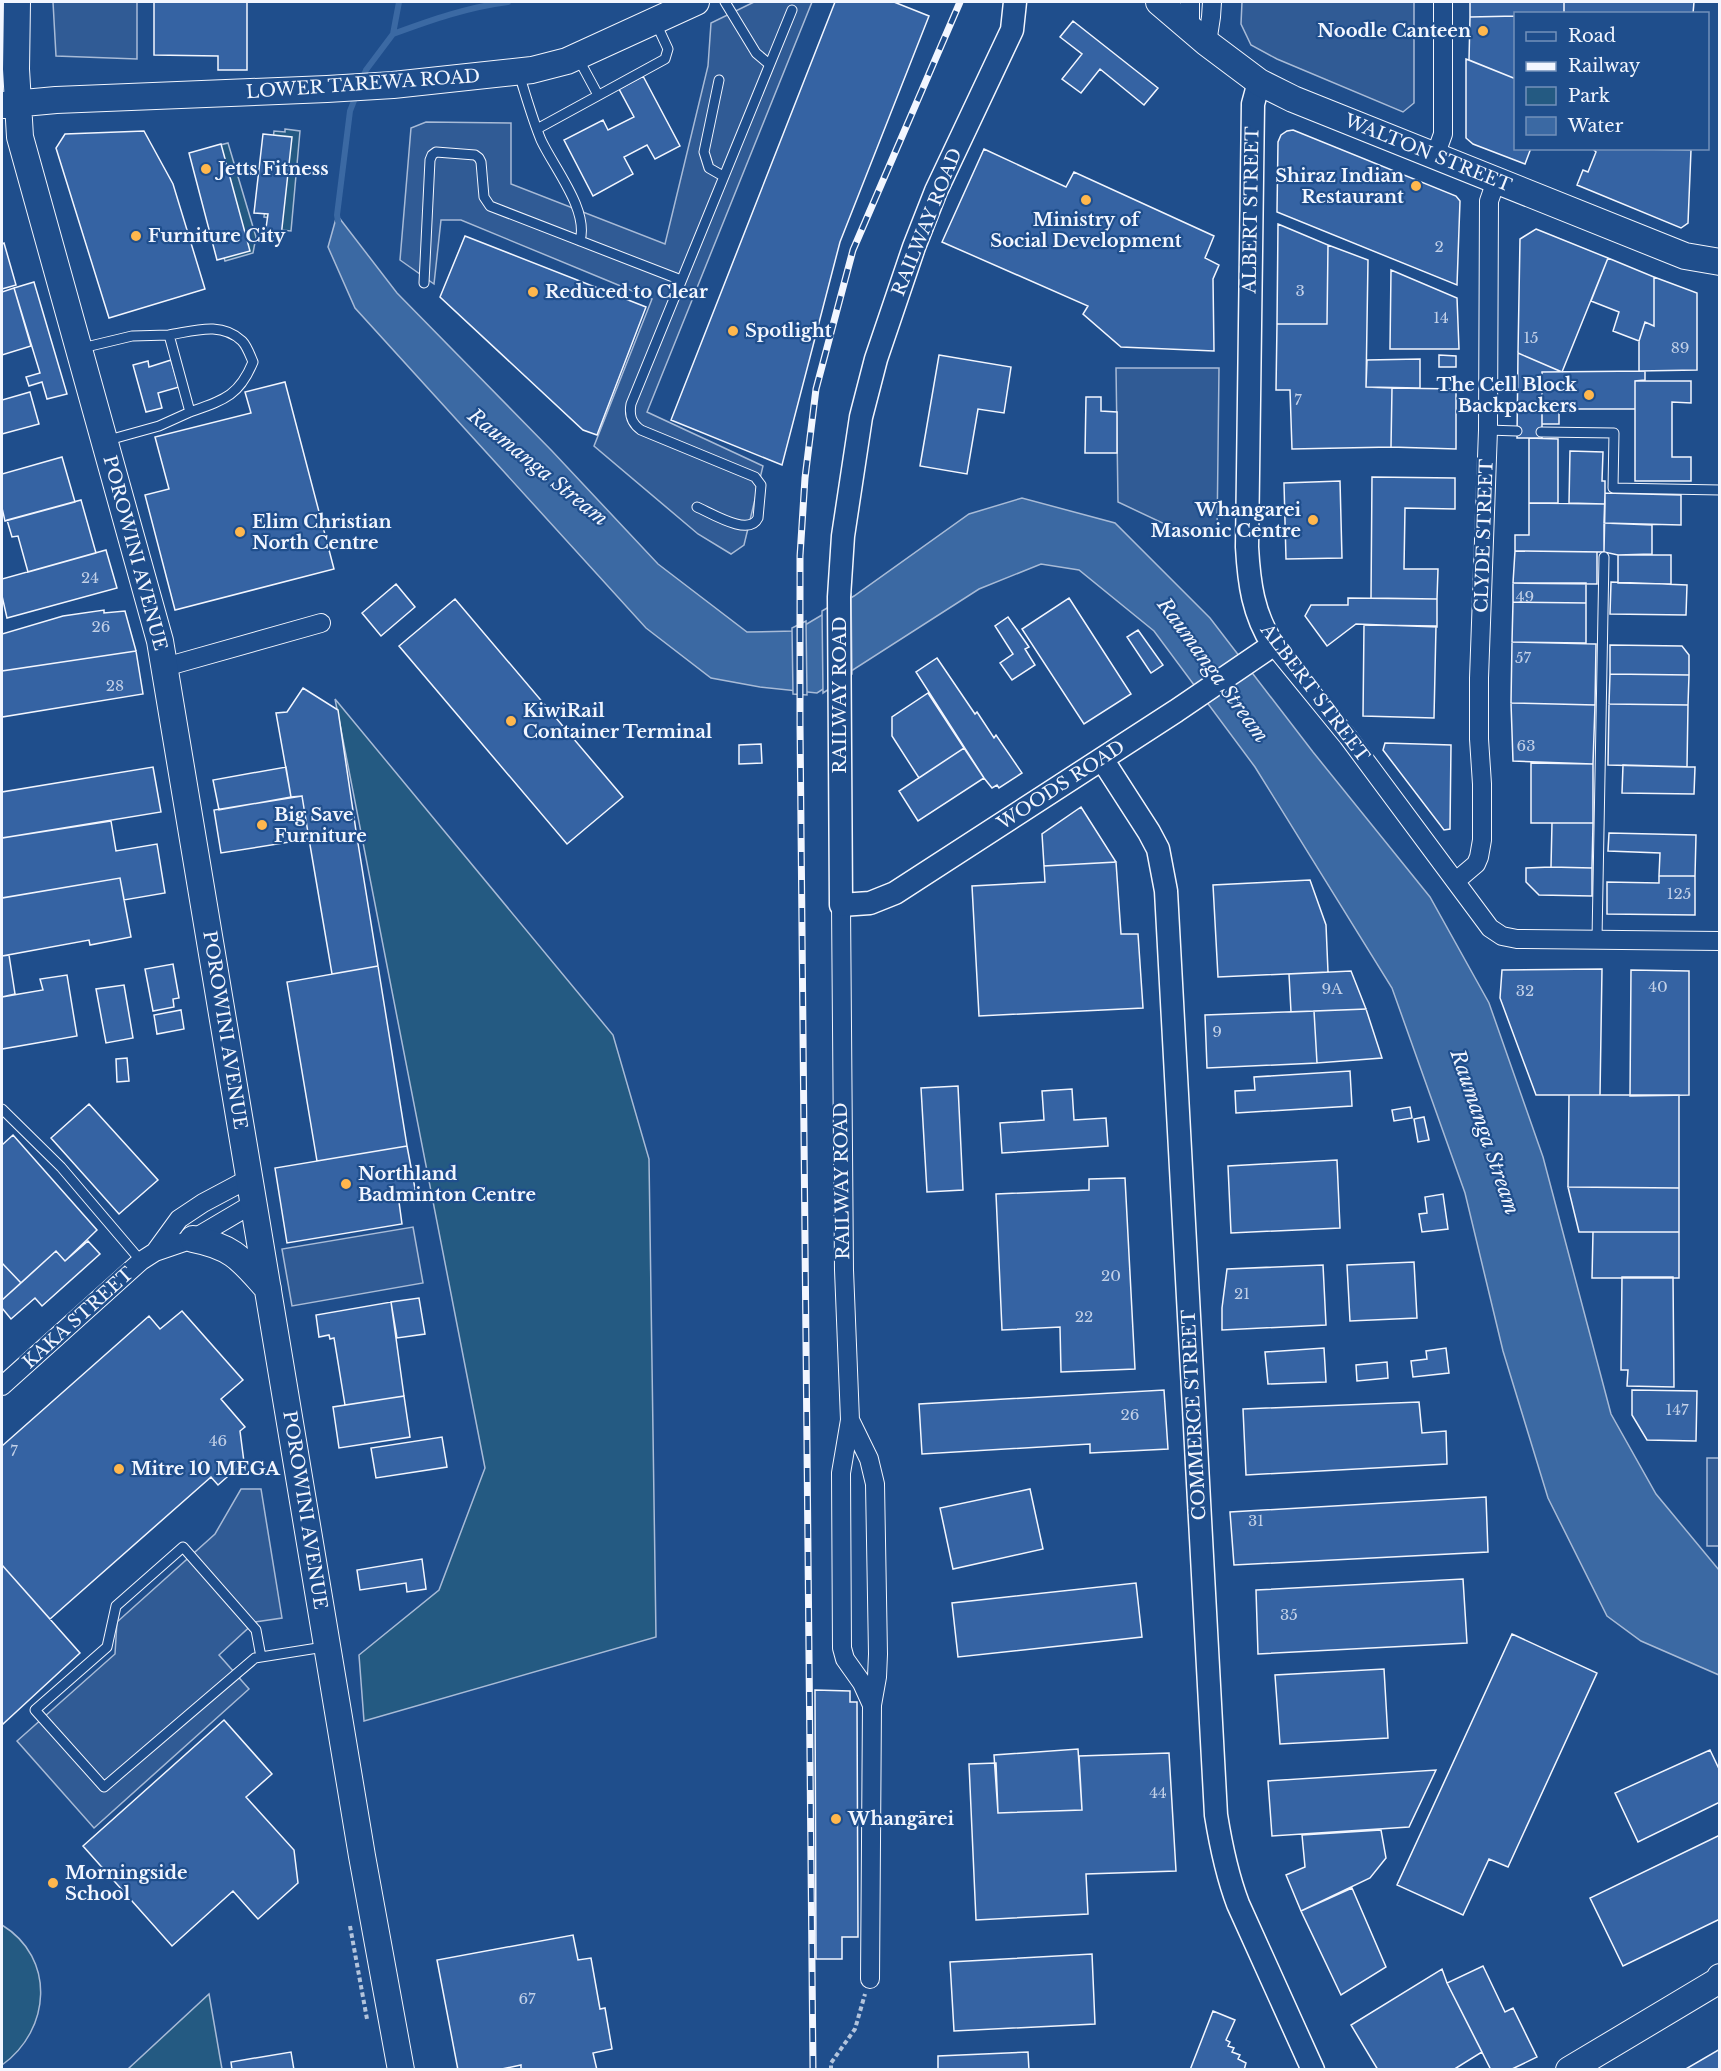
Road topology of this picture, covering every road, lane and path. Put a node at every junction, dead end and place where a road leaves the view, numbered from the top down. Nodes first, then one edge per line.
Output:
1 (17, 2) edge
2 (696, 2) edge
3 (725, 2) edge
4 (1015, 2) edge
5 (1159, 2) edge
6 (1190, 2) edge
7 (1212, 2) edge
8 (1443, 2) edge
9 (792, 10) dead end
10 (656, 21) junction
11 (1198, 35) junction
12 (577, 56) junction
13 (769, 64) junction
14 (519, 71) junction
15 (719, 80) dead end
16 (1259, 82) junction
17 (598, 96) junction
18 (9, 104) edge
19 (537, 129) junction
20 (1435, 156) junction
21 (723, 176) junction
22 (1496, 181) junction
23 (580, 241) junction
24 (1719, 262) edge
25 (681, 280) junction
26 (424, 283) dead end
27 (169, 335) junction
28 (80, 349) junction
29 (190, 412) junction
30 (1488, 430) junction
31 (1517, 431) dead end
32 (1541, 432) dead end
33 (105, 441) junction
34 (1719, 490) edge
35 (697, 507) dead end
36 (1604, 556) dead end
37 (321, 623) dead end
38 (1273, 645) junction
39 (165, 667) junction
40 (1102, 759) junction
41 (1456, 881) junction
42 (841, 905) junction
43 (1597, 939) junction
44 (1719, 941) edge
45 (2, 1109) edge
46 (250, 1178) junction
47 (254, 1203) junction
48 (193, 1239) junction
49 (148, 1257) junction
50 (268, 1289) junction
51 (2, 1386) edge
52 (850, 1420) junction
53 (327, 1647) junction
54 (261, 1657) junction
55 (872, 1705) junction
56 (870, 1979) joint
57 (1719, 1979) edge
58 (401, 2070) edge
59 (831, 2070) edge
60 (1313, 2070) edge
61 (1569, 2070) edge

1 - 18 main road, POROWINI AVENUE
2 - 10 main road, LOWER TAREWA ROAD
3 - 13 lane
4 - 42 street, RAILWAY ROAD
5 - 11 main road, WALTON STREET
6 - 11 street
7 - 11 street
8 - 20 street
9 - 13 lane
10 - 12 main road, LOWER TAREWA ROAD
10 - 17 lane
11 - 16 main road, WALTON STREET
12 - 14 main road, LOWER TAREWA ROAD
12 - 17 lane
13 - 21 lane
14 - 18 main road, LOWER TAREWA ROAD
14 - 19 lane
15 - 21 lane
16 - 20 main road, WALTON STREET
16 - 38 street, ALBERT STREET
17 - 19 lane
18 - 28 main road, POROWINI AVENUE
19 - 23 lane
20 - 22 main road, WALTON STREET
21 - 25 lane
22 - 24 main road, WALTON STREET
22 - 30 street, CLYDE STREET
23 - 25 lane
23 - 26 lane
25 - 35 lane
27 - 28 lane
27 - 29 lane
27 - 29 lane
28 - 33 main road, POROWINI AVENUE
29 - 33 lane
30 - 31 lane
30 - 41 street, CLYDE STREET
32 - 34 lane
33 - 39 main road, POROWINI AVENUE
36 - 43 lane
37 - 39 street
38 - 40 street, WOODS ROAD
38 - 41 street, ALBERT STREET
39 - 46 main road, POROWINI AVENUE
40 - 42 street, WOODS ROAD
40 - 60 street, COMMERCE STREET
41 - 43 street, ALBERT STREET
42 - 52 street, RAILWAY ROAD
43 - 44 street, ALBERT STREET
45 - 49 lane
46 - 47 main road, POROWINI AVENUE
46 - 49 street, KAKA STREET
47 - 48 street, KAKA STREET
47 - 50 main road, POROWINI AVENUE
48 - 49 street, KAKA STREET
48 - 50 main road
49 - 51 street, KAKA STREET
50 - 53 main road, POROWINI AVENUE
52 - 55 street, RAILWAY ROAD
52 - 55 street, RAILWAY ROAD
53 - 54 lane
53 - 58 main road, POROWINI AVENUE
54 - 54 lane
55 - 56 street, RAILWAY ROAD
56 - 59 path
57 - 61 main road

